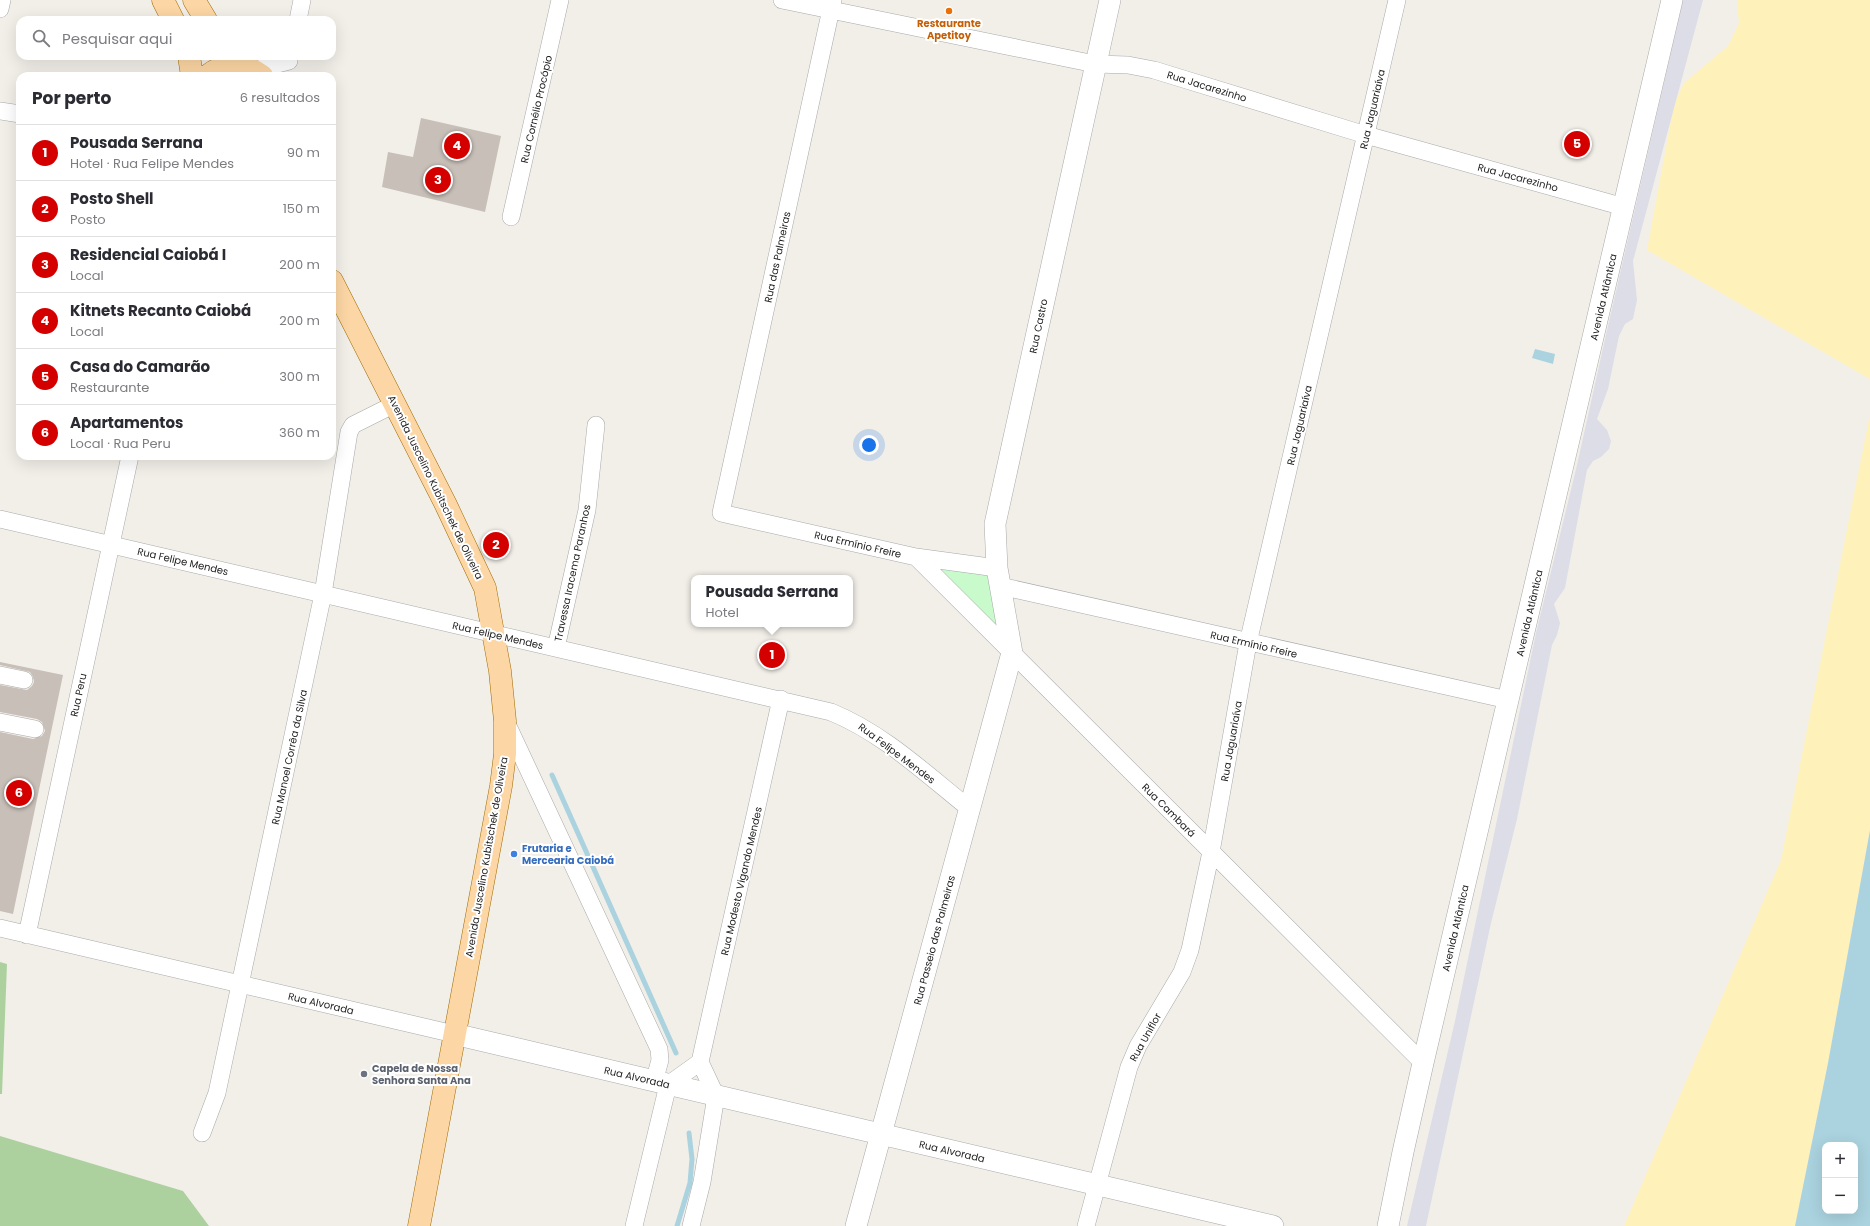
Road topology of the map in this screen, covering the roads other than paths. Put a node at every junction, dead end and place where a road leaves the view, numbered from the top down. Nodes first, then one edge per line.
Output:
1 (2, 0) edge
2 (162, 0) edge
3 (194, 0) edge
4 (302, 0) edge
5 (560, 0) edge
6 (782, 0) edge
7 (1110, 0) edge
8 (1397, 0) edge
9 (1672, 0) edge
10 (831, 5) edge
11 (0, 9) edge
12 (170, 16) edge
13 (204, 16) edge
14 (299, 16) edge
15 (190, 60) edge
16 (288, 64) edge
17 (1095, 64) junction
18 (247, 67) edge
19 (191, 72) edge
20 (212, 72) edge
21 (0, 111) edge
22 (16, 113) edge
23 (1366, 135) junction
24 (1624, 207) junction
25 (511, 217) dead end
26 (336, 289) edge
27 (396, 404) junction
28 (596, 425) dead end
29 (129, 460) edge
30 (721, 513) joint
31 (0, 519) edge
32 (111, 543) junction
33 (916, 557) junction
34 (998, 577) junction
35 (323, 594) junction
36 (493, 634) junction
37 (1248, 643) junction
38 (556, 648) junction
39 (1012, 653) junction
40 (0, 675) edge
41 (24, 680) dead end
42 (781, 699) junction
43 (1508, 700) junction
44 (505, 721) junction
45 (0, 722) edge
46 (35, 729) dead end
47 (970, 809) junction
48 (1211, 852) junction
49 (0, 928) edge
50 (27, 935) junction
51 (240, 984) junction
52 (454, 1034) junction
53 (700, 1062) junction
54 (1423, 1063) junction
55 (661, 1083) junction
56 (716, 1096) junction
57 (202, 1133) dead end
58 (881, 1134) junction
59 (1097, 1185) junction
60 (1244, 1223) edge
61 (419, 1226) edge
62 (634, 1226) edge
63 (691, 1226) edge
64 (856, 1226) edge
65 (1086, 1226) edge
66 (1273, 1226) edge
67 (1388, 1226) edge

1 - 11 street
2 - 12 main road
3 - 13 main road
4 - 14 street
5 - 25 street, Rua Cornélio Procópio
6 - 10 street, Rua Jacarezinho
7 - 17 street, Rua Castro
8 - 23 street, Rua Jaguariaíva
9 - 24 street, Avenida Atlântica
10 - 17 street, Rua Jacarezinho
10 - 30 street, Rua das Palmeiras
15 - 19 main road
16 - 18 street
17 - 23 street, Rua Jacarezinho
17 - 34 street, Rua Castro
18 - 20 main road
21 - 22 street
23 - 24 street, Rua Jacarezinho
23 - 37 street, Rua Jaguariaíva
24 - 43 street, Avenida Atlântica
26 - 27 main road, Avenida Juscelino Kubitschek de Oliveira
27 - 35 street, Rua Manoel Corrêa da Silva
27 - 36 main road, Avenida Juscelino Kubitschek de Oliveira
28 - 38 street, Travessa Iracema Paranhos
29 - 32 street, Rua Peru
30 - 33 street, Rua Ermínio Freire
31 - 32 street, Rua Felipe Mendes
32 - 35 street, Rua Felipe Mendes
32 - 50 street, Rua Peru
33 - 34 street, Rua Ermínio Freire
33 - 39 street, Rua Cambará
34 - 37 street, Rua Ermínio Freire
34 - 39 street, Rua Castro
35 - 36 street, Rua Felipe Mendes
35 - 51 street, Rua Manoel Corrêa da Silva
36 - 38 street, Rua Felipe Mendes
36 - 44 main road, Avenida Juscelino Kubitschek de Oliveira
37 - 43 street, Rua Ermínio Freire
37 - 48 street, Rua Jaguariaíva
38 - 42 street, Rua Felipe Mendes
39 - 47 street, Rua Passeio das Palmeiras
39 - 48 street, Rua Cambará
40 - 41 street
42 - 47 street, Rua Felipe Mendes
42 - 53 street, Rua Modesto Vigando Mendes
43 - 54 street, Avenida Atlântica
44 - 52 main road, Avenida Juscelino Kubitschek de Oliveira
44 - 55 street
45 - 46 street
47 - 58 street, Rua Passeio das Palmeiras
48 - 54 street, Rua Cambará
48 - 59 street, Rua Uniflor
49 - 50 street, Rua Alvorada
50 - 51 street, Rua Alvorada
51 - 52 street, Rua Alvorada
51 - 57 street, Rua Manoel Corrêa da Silva
52 - 55 street, Rua Alvorada
52 - 61 main road, Avenida Juscelino Kubitschek de Oliveira
53 - 55 street
53 - 56 street
54 - 67 street, Avenida Atlântica
55 - 56 street, Rua Alvorada
55 - 62 street
56 - 58 street, Rua Alvorada
56 - 63 street
58 - 59 street, Rua Alvorada
58 - 64 street, Rua Passeio das Palmeiras
59 - 60 street, Rua Alvorada
59 - 65 street, Rua Uniflor
60 - 66 street, Rua Alvorada

